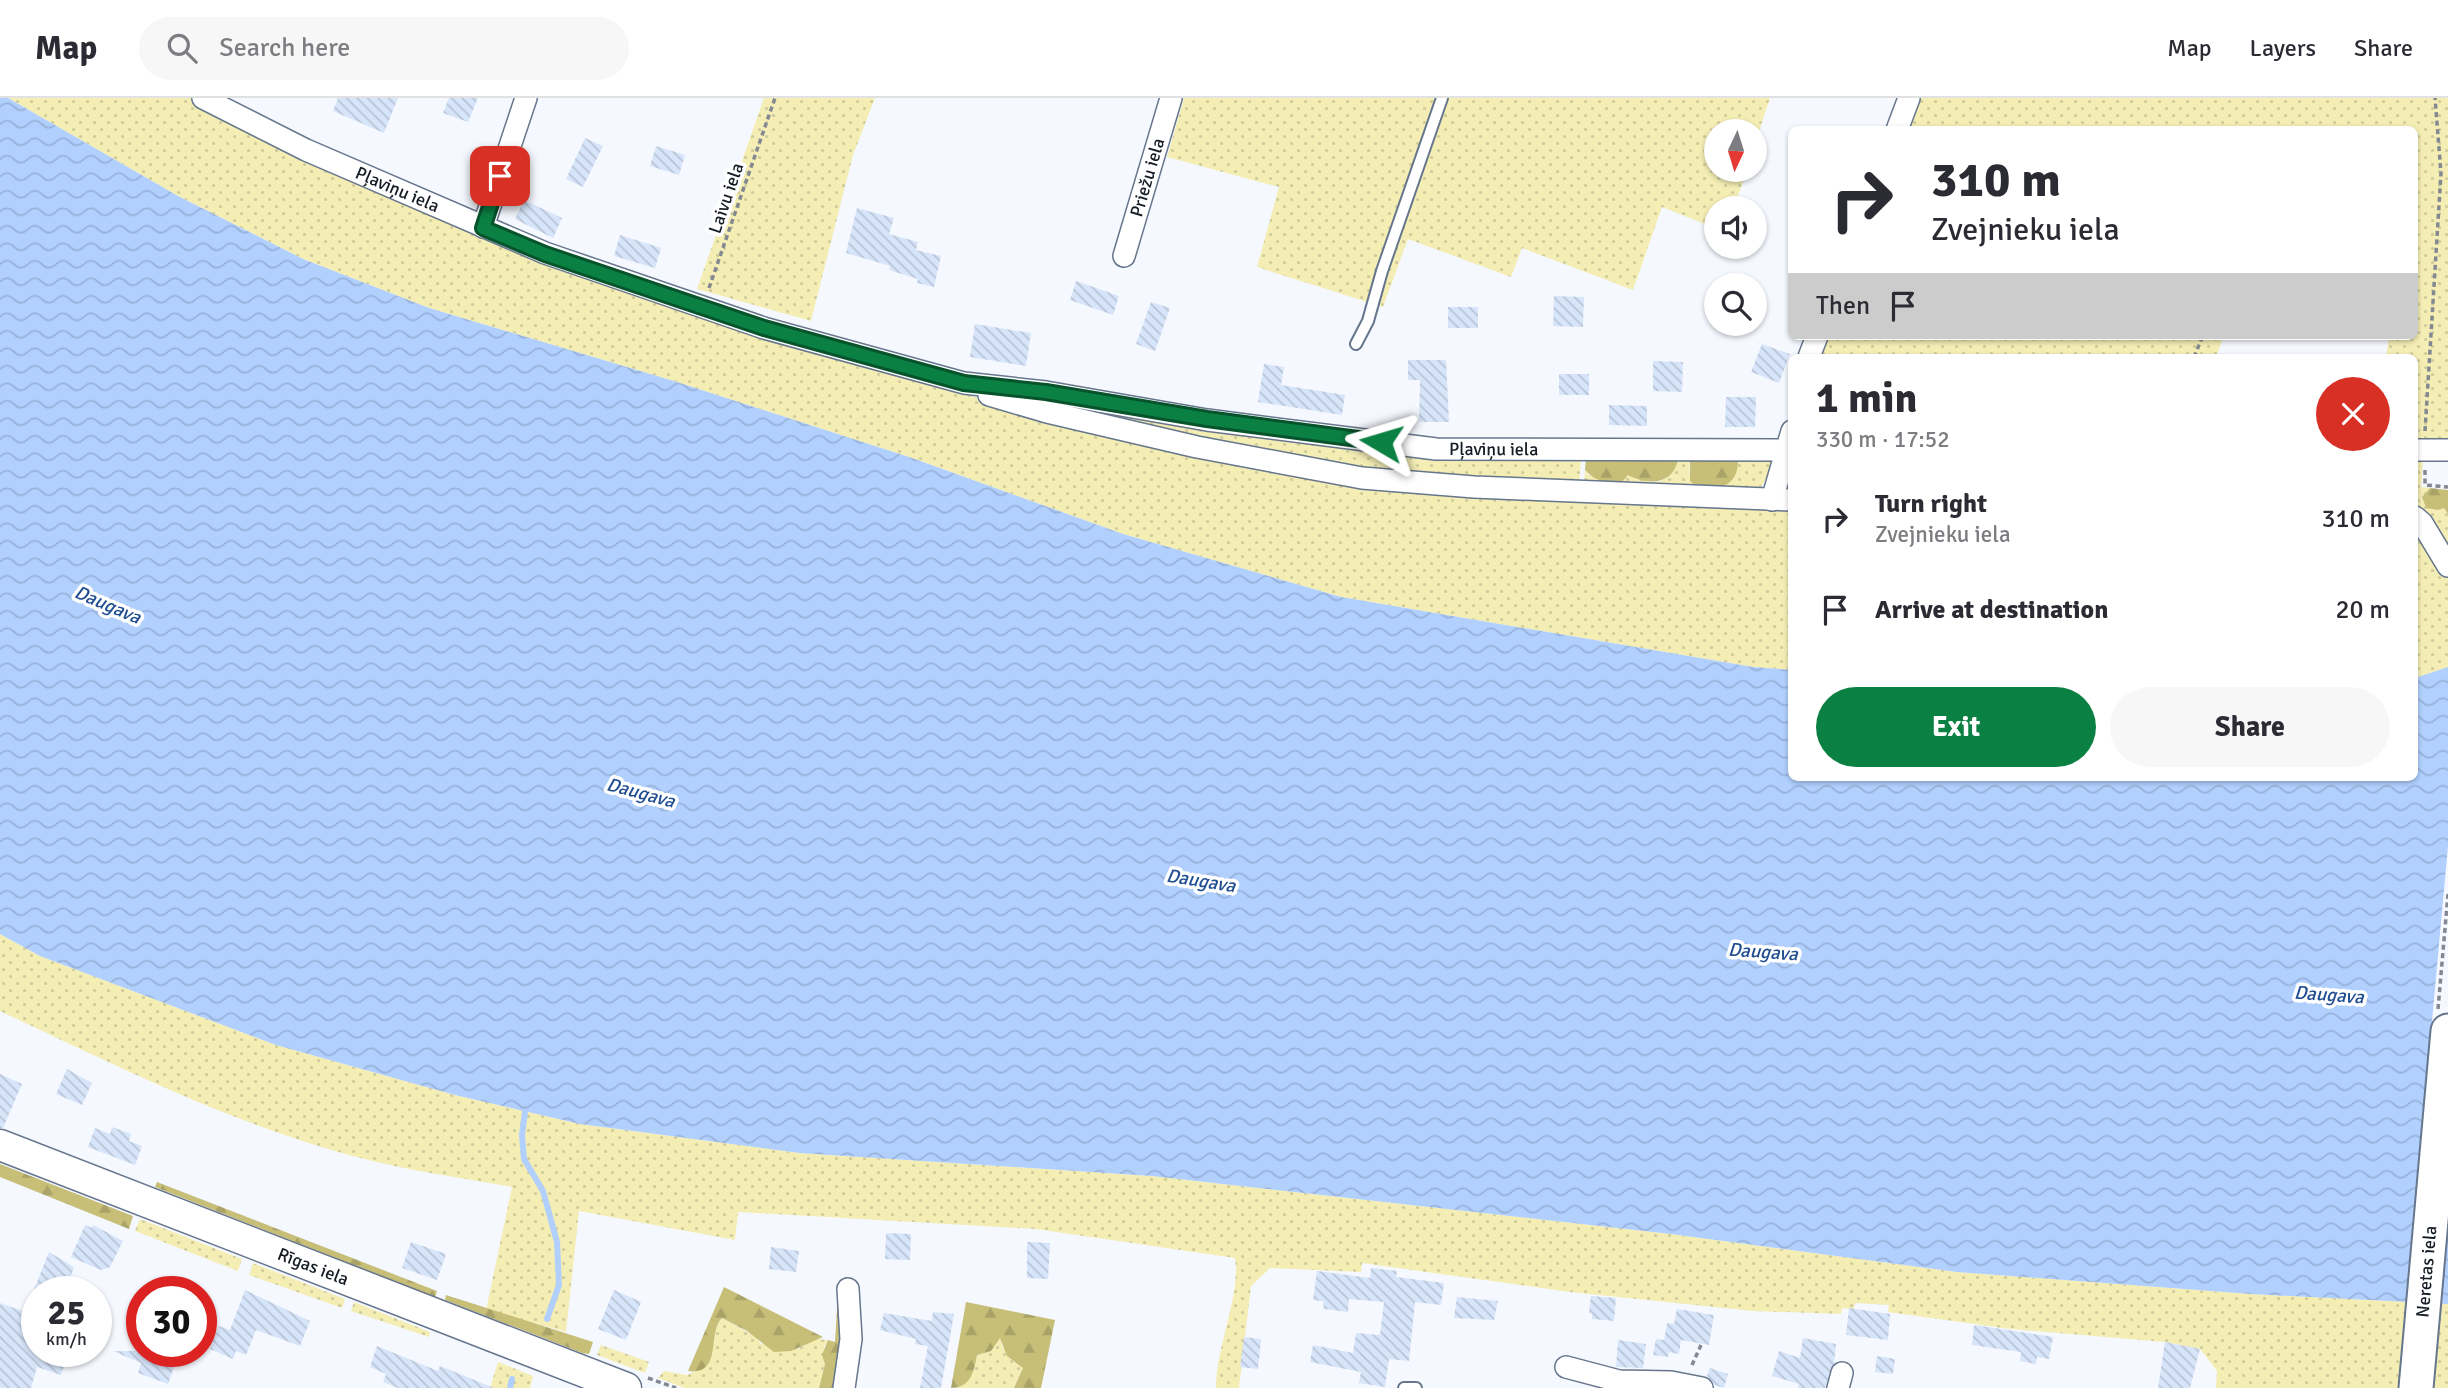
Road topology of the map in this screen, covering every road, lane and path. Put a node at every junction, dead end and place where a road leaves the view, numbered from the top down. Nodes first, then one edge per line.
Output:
1 (203, 98) edge
2 (526, 98) edge
3 (775, 98) edge
4 (1171, 98) edge
5 (1442, 98) edge
6 (1909, 98) edge
7 (2435, 98) edge
8 (1898, 126) edge
9 (483, 228) junction
10 (1124, 256) dead end
11 (702, 307) junction
12 (1356, 344) dead end
13 (964, 383) junction
14 (1788, 443) edge
15 (2420, 449) edge
16 (2448, 450) edge
17 (1788, 457) edge
18 (2448, 487) edge
19 (1782, 500) edge
20 (2418, 519) edge
21 (2448, 566) edge
22 (2448, 1031) edge
23 (0, 1145) edge
24 (848, 1289) dead end
25 (1566, 1367) dead end
26 (626, 1388) edge
27 (844, 1388) edge
28 (1404, 1388) edge
29 (1416, 1388) edge
30 (1703, 1388) edge
31 (2416, 1388) edge

1 - 9 street, Pļaviņu iela
2 - 9 street
3 - 11 path, Laivu iela
4 - 10 street, Priežu iela
5 - 12 lane
6 - 8 street
7 - 15 path
9 - 11 street, Pļaviņu iela
11 - 13 street, Pļaviņu iela
13 - 14 street, Pļaviņu iela
13 - 19 street
15 - 16 street
15 - 18 path
17 - 19 street
20 - 21 street
22 - 31 main road, Neretas iela
23 - 26 main road, Rīgas iela
24 - 27 street
25 - 30 street
28 - 29 lane

